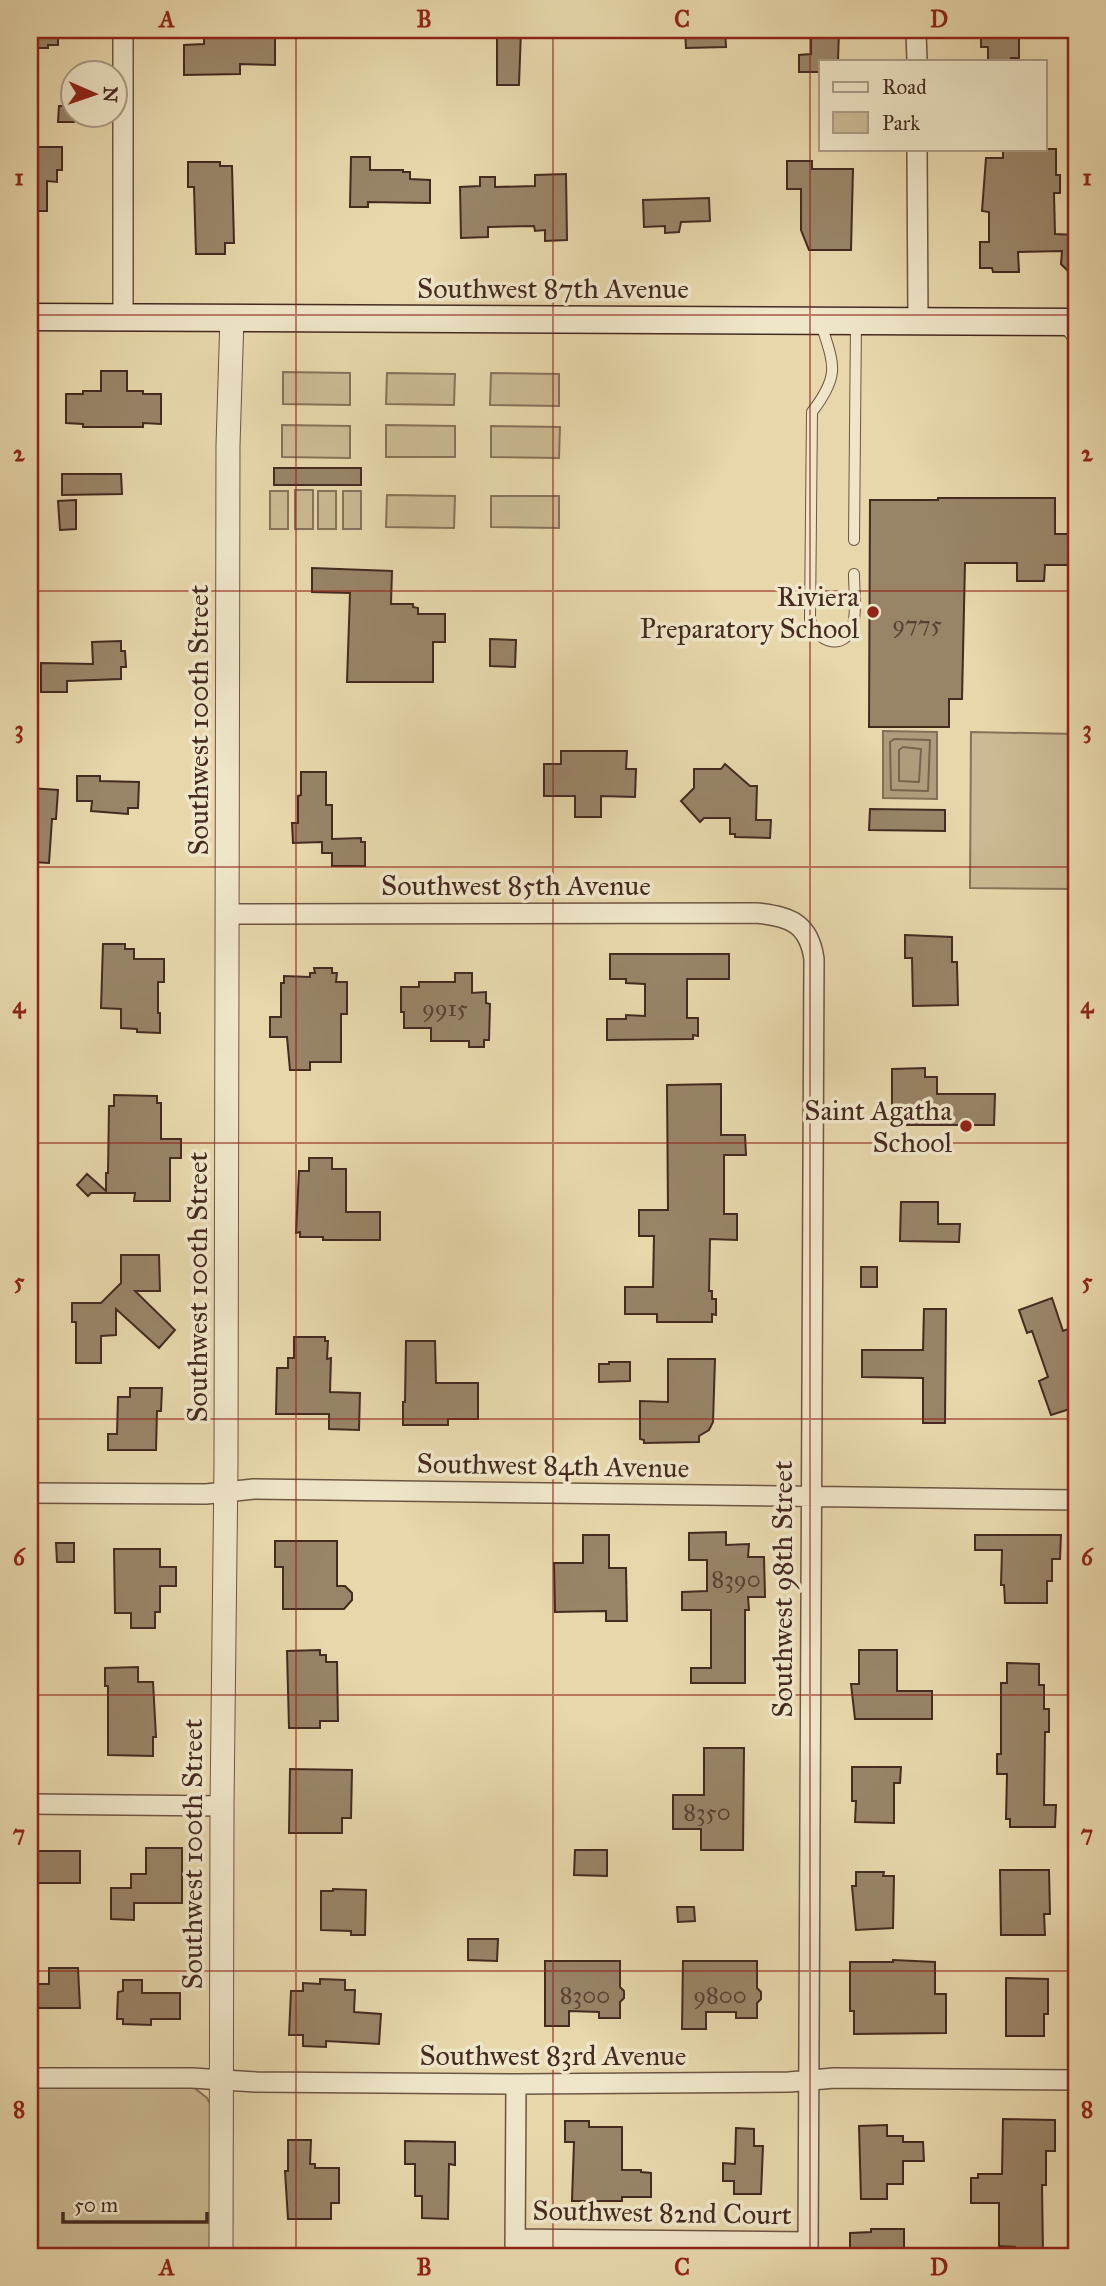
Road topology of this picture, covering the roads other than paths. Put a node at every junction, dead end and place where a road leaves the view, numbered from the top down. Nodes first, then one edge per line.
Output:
1 (123, 30) edge
2 (916, 30) edge
3 (917, 60) edge
4 (917, 150) edge
5 (30, 317) edge
6 (123, 317) junction
7 (232, 317) junction
8 (856, 320) junction
9 (820, 321) junction
10 (918, 321) junction
11 (1071, 328) edge
12 (854, 540) dead end
13 (854, 574) dead end
14 (228, 914) junction
15 (801, 926) joint
16 (226, 1492) junction
17 (30, 1493) edge
18 (810, 1497) junction
19 (1076, 1500) edge
20 (30, 1804) edge
21 (222, 1806) junction
22 (30, 2078) edge
23 (221, 2080) junction
24 (808, 2080) junction
25 (1076, 2080) edge
26 (516, 2084) junction
27 (515, 2247) edge
28 (808, 2249) edge
29 (221, 2256) edge

1 - 6 street
2 - 3 street
4 - 10 street
5 - 6 main road, Southwest 87th Avenue
6 - 7 main road, Southwest 87th Avenue
7 - 9 main road, Southwest 87th Avenue
7 - 14 street, Southwest 100th Street
8 - 9 main road, Southwest 87th Avenue
8 - 10 main road, Southwest 87th Avenue
8 - 12 lane
9 - 13 lane
10 - 11 main road, Southwest 87th Avenue
14 - 15 street, Southwest 85th Avenue
14 - 16 street, Southwest 100th Street
15 - 18 street, Southwest 98th Street
16 - 17 street, Southwest 84th Avenue
16 - 18 street, Southwest 84th Avenue
16 - 21 street, Southwest 100th Street
18 - 19 street, Southwest 84th Avenue
18 - 24 street, Southwest 98th Street
20 - 21 street
21 - 23 street, Southwest 100th Street
22 - 23 street, Southwest 83rd Avenue
23 - 26 street, Southwest 83rd Avenue
23 - 29 street, Southwest 100th Street
24 - 25 street, Southwest 83rd Avenue
24 - 26 street, Southwest 83rd Avenue
24 - 28 street, Southwest 98th Street
26 - 27 street
27 - 28 street, Southwest 82nd Court

